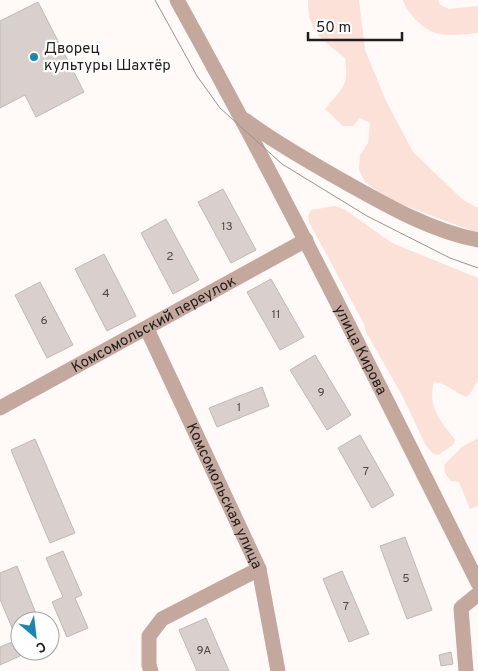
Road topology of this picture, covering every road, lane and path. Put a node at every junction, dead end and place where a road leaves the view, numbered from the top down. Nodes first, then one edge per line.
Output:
1 (177, 0) edge
2 (242, 118) junction
3 (306, 240) junction
4 (478, 240) edge
5 (147, 329) junction
6 (0, 408) edge
7 (259, 569) junction
8 (478, 583) edge
9 (478, 594) edge
10 (151, 671) edge
11 (278, 671) edge
12 (466, 671) edge

1 - 2 street, улица Кирова
2 - 3 street, улица Кирова
2 - 4 street, улица Кирова
3 - 5 street, Комсомольский переулок
3 - 8 street, улица Кирова
5 - 6 street, Комсомольский переулок
5 - 7 street, Комсомольская улица
7 - 10 street
7 - 11 street, Комсомольская улица
9 - 12 street

